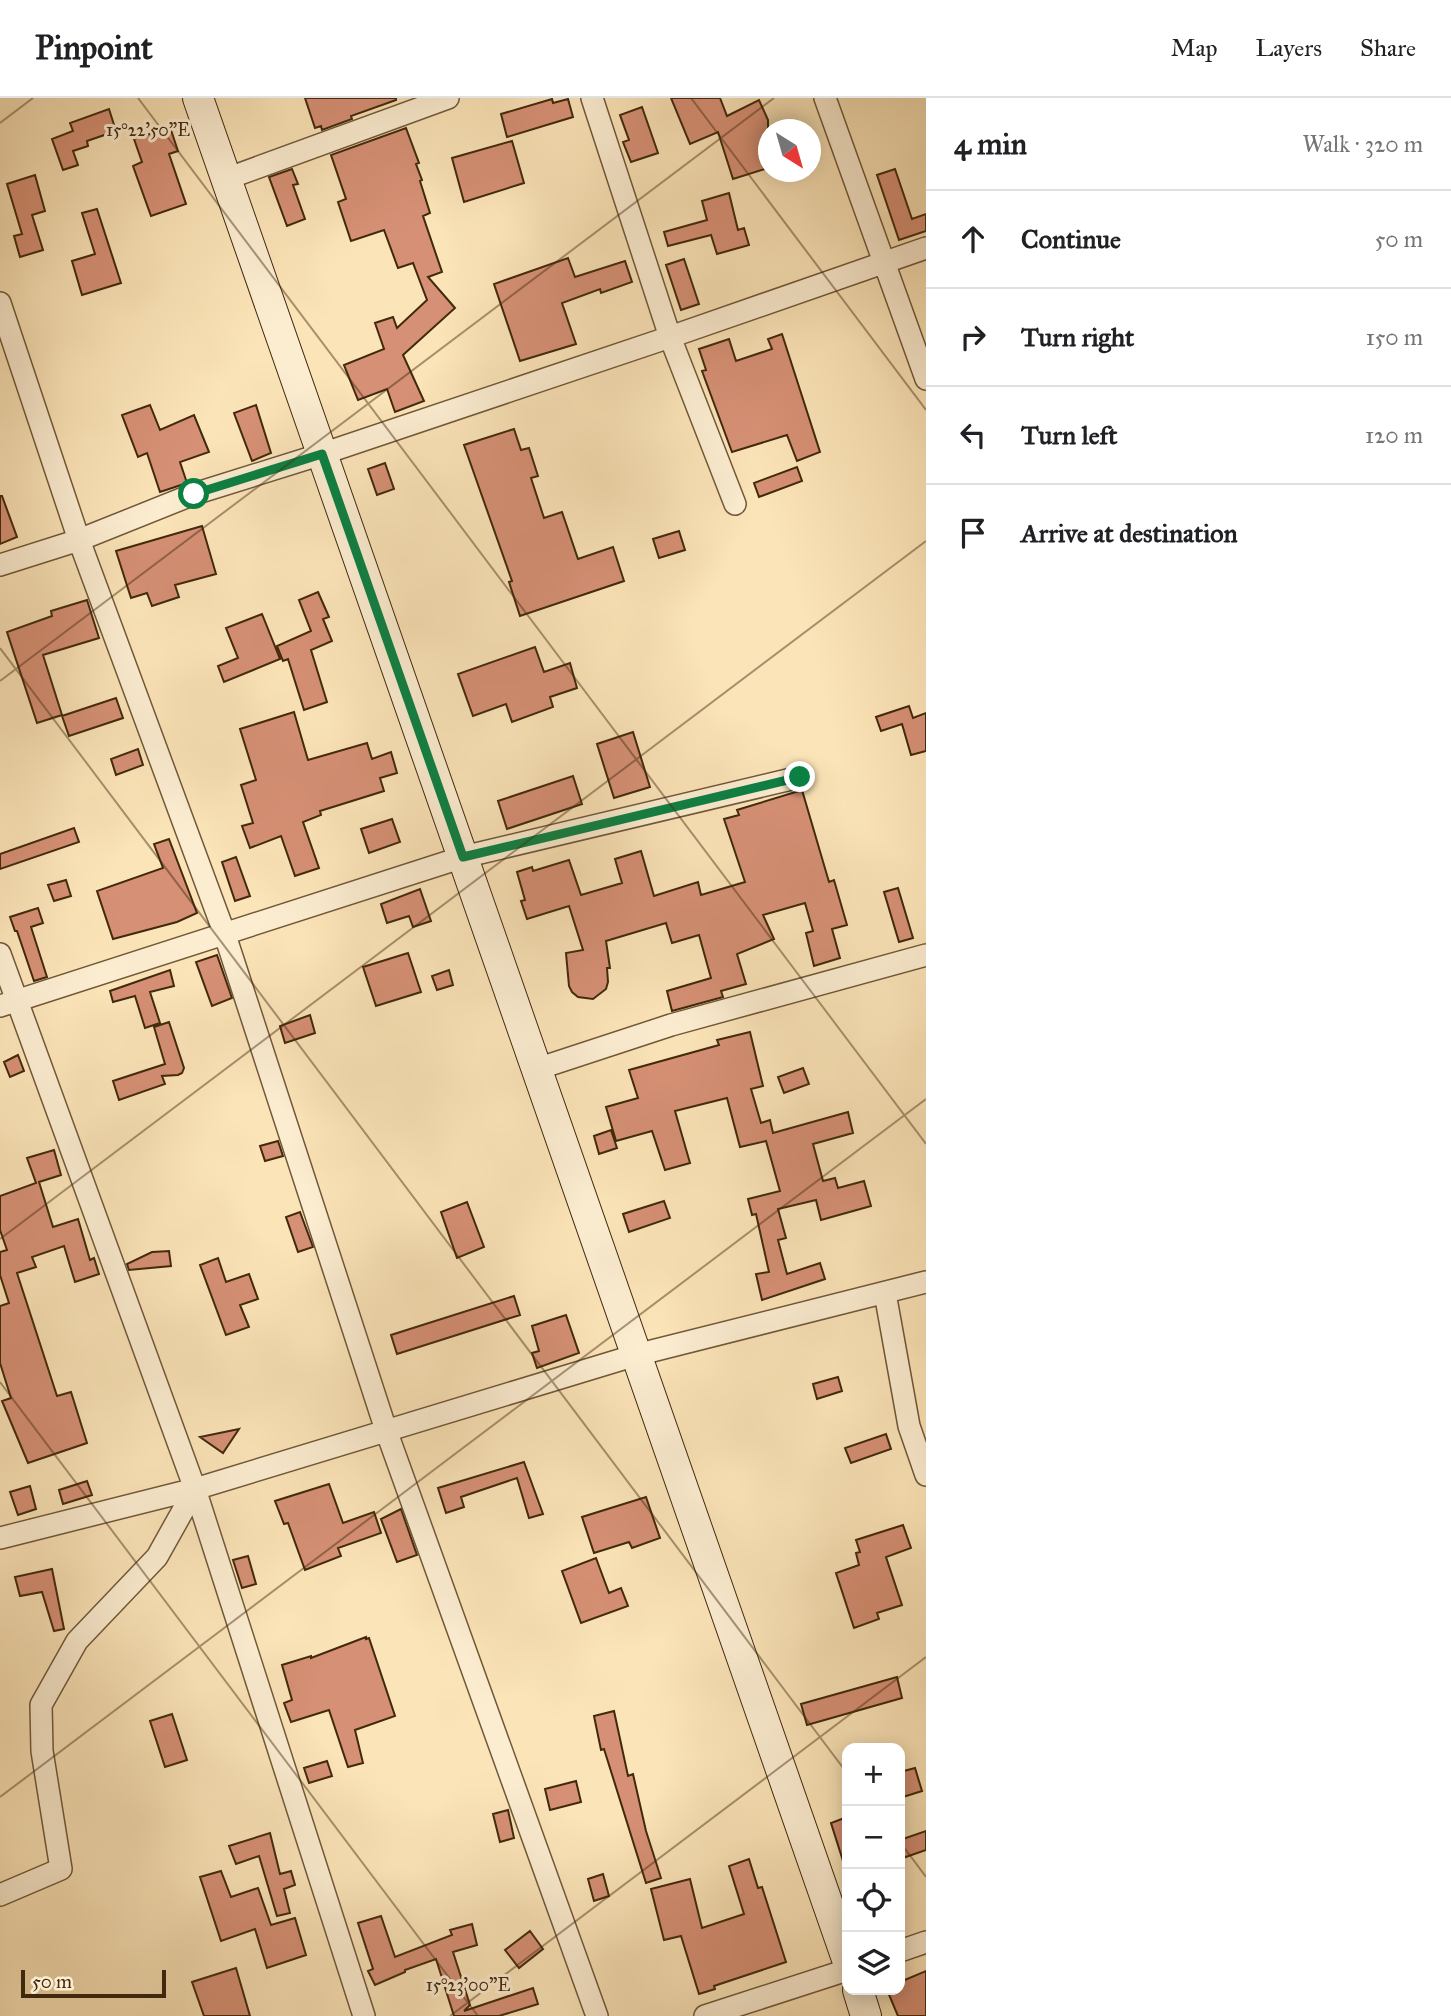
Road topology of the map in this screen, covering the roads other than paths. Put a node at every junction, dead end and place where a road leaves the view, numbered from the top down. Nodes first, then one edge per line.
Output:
1 (198, 98) edge
2 (448, 98) edge
3 (592, 98) edge
4 (825, 98) edge
5 (419, 103) edge
6 (226, 179) junction
7 (926, 248) edge
8 (884, 262) junction
9 (0, 303) edge
10 (670, 337) junction
11 (926, 379) edge
12 (322, 454) junction
13 (735, 504) dead end
14 (79, 540) junction
15 (0, 565) edge
16 (800, 777) dead end
17 (463, 857) junction
18 (224, 932) junction
19 (0, 954) edge
20 (926, 955) edge
21 (8, 1003) edge
22 (537, 1069) junction
23 (926, 1282) edge
24 (885, 1293) junction
25 (636, 1355) junction
26 (386, 1430) junction
27 (926, 1475) edge
28 (195, 1489) junction
29 (0, 1536) edge
30 (0, 1895) edge
31 (926, 1942) edge
32 (842, 1944) edge
33 (905, 1949) edge
34 (842, 1972) edge
35 (860, 1995) edge
36 (365, 2016) edge
37 (597, 2016) edge
38 (705, 2016) edge
39 (866, 2016) edge

1 - 6 street
2 - 5 street
3 - 10 street
4 - 8 street
5 - 6 street
6 - 12 street
7 - 8 street
8 - 10 street
8 - 11 street
9 - 14 street
10 - 12 street
10 - 13 street
12 - 14 street
12 - 17 street
14 - 15 street
14 - 18 street
16 - 17 street
17 - 18 street
17 - 22 street
18 - 21 street
18 - 26 street
19 - 21 street
20 - 22 street
21 - 28 street
22 - 25 street
23 - 24 street
24 - 25 street
24 - 27 street
25 - 26 street
25 - 32 street
26 - 28 street
26 - 37 street
28 - 29 street
28 - 30 street
28 - 36 street
31 - 33 street
34 - 38 street
35 - 39 street

